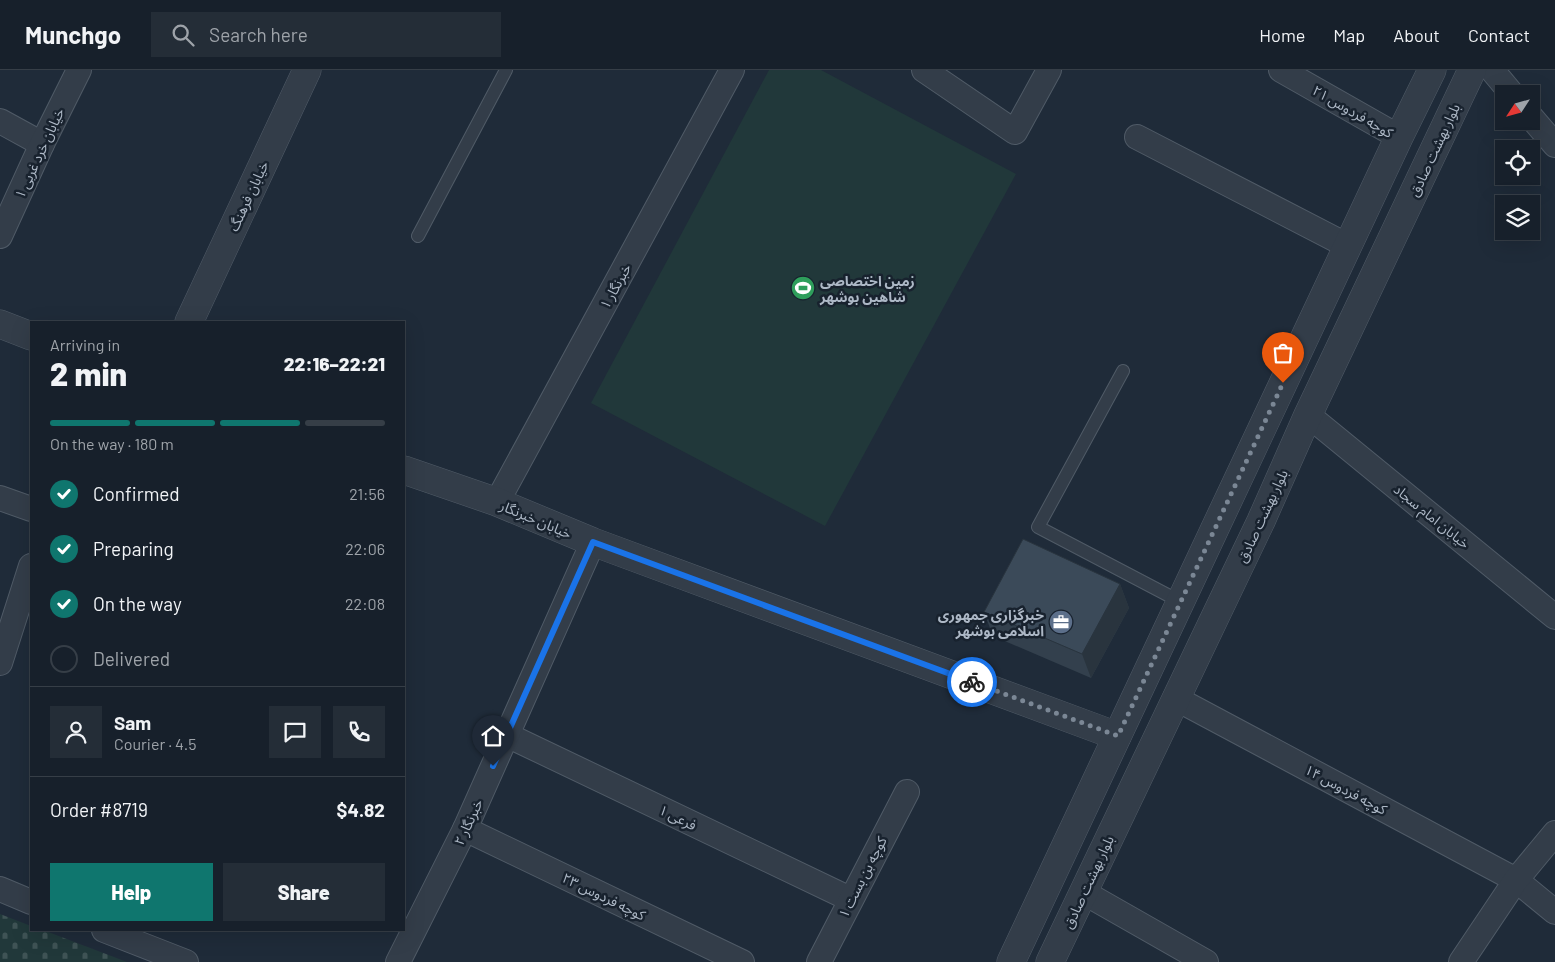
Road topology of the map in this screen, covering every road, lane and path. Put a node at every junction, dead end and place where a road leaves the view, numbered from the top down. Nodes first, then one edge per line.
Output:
1 (79, 70) edge
2 (307, 70) edge
3 (506, 70) edge
4 (732, 70) edge
5 (924, 70) edge
6 (1049, 70) edge
7 (1281, 70) edge
8 (1432, 70) edge
9 (1472, 70) edge
10 (1492, 70) edge
11 (1504, 85) edge
12 (0, 121) edge
13 (1540, 128) edge
14 (1138, 137) dead end
15 (1399, 137) junction
16 (42, 144) junction
17 (1555, 145) edge
18 (0, 236) edge
19 (418, 236) dead end
20 (1348, 246) junction
21 (189, 321) edge
22 (0, 324) edge
23 (30, 336) edge
24 (1123, 371) dead end
25 (1308, 415) junction
26 (405, 470) edge
27 (0, 498) edge
28 (497, 502) junction
29 (1227, 504) junction
30 (30, 510) edge
31 (1261, 521) junction
32 (593, 542) junction
33 (30, 569) edge
34 (1181, 602) junction
35 (1555, 617) edge
36 (0, 663) edge
37 (1175, 698) junction
38 (507, 735) junction
39 (1118, 736) junction
40 (906, 792) dead end
41 (465, 829) junction
42 (1555, 833) edge
43 (1516, 880) junction
44 (0, 889) edge
45 (1083, 892) junction
46 (850, 899) junction
47 (30, 902) edge
48 (1555, 912) edge
49 (107, 931) edge
50 (186, 962) edge
51 (398, 962) edge
52 (742, 962) edge
53 (819, 962) edge
54 (1011, 962) edge
55 (1050, 962) edge
56 (1206, 962) edge
57 (1461, 962) edge

1 - 16 street, خیابان خرد غربی ۱
2 - 21 street, خیابان فرهنگ
3 - 19 lane
4 - 28 street, خبرنگار ۱
5 - 6 street
7 - 15 street, کوچه فردوس ۲۱
8 - 15 street
9 - 25 street, بلوار بهشت صادق
10 - 11 street
12 - 16 street
13 - 17 street
14 - 20 street
15 - 20 street
16 - 18 street, خیابان خرد غربی ۱
20 - 29 street
22 - 23 street
24 - 34 lane
25 - 31 street, بلوار بهشت صادق
25 - 35 street, خیابان امام سجاد
26 - 28 street, خیابان خبرنگار
27 - 30 street
28 - 32 street, خیابان خبرنگار
29 - 31 street
29 - 34 street
31 - 37 street, بلوار بهشت صادق
32 - 38 street, خبرنگار ۲
32 - 39 street, خیابان خبرنگار
33 - 36 street
34 - 39 street
37 - 43 street, کوچه فردوس ۱۴
37 - 45 street, بلوار بهشت صادق
38 - 41 street, خبرنگار ۲
38 - 46 street, فرعی ۱
39 - 54 street
40 - 46 street, کوچه بن بست ۱
41 - 51 street, خبرنگار ۲
41 - 52 street, کوچه فردوس ۲۳
42 - 43 street
43 - 48 street, کوچه فردوس ۱۴
43 - 57 street
44 - 47 street
45 - 55 street, بلوار بهشت صادق
45 - 56 street
46 - 53 street, کوچه بن بست ۱
49 - 50 street

